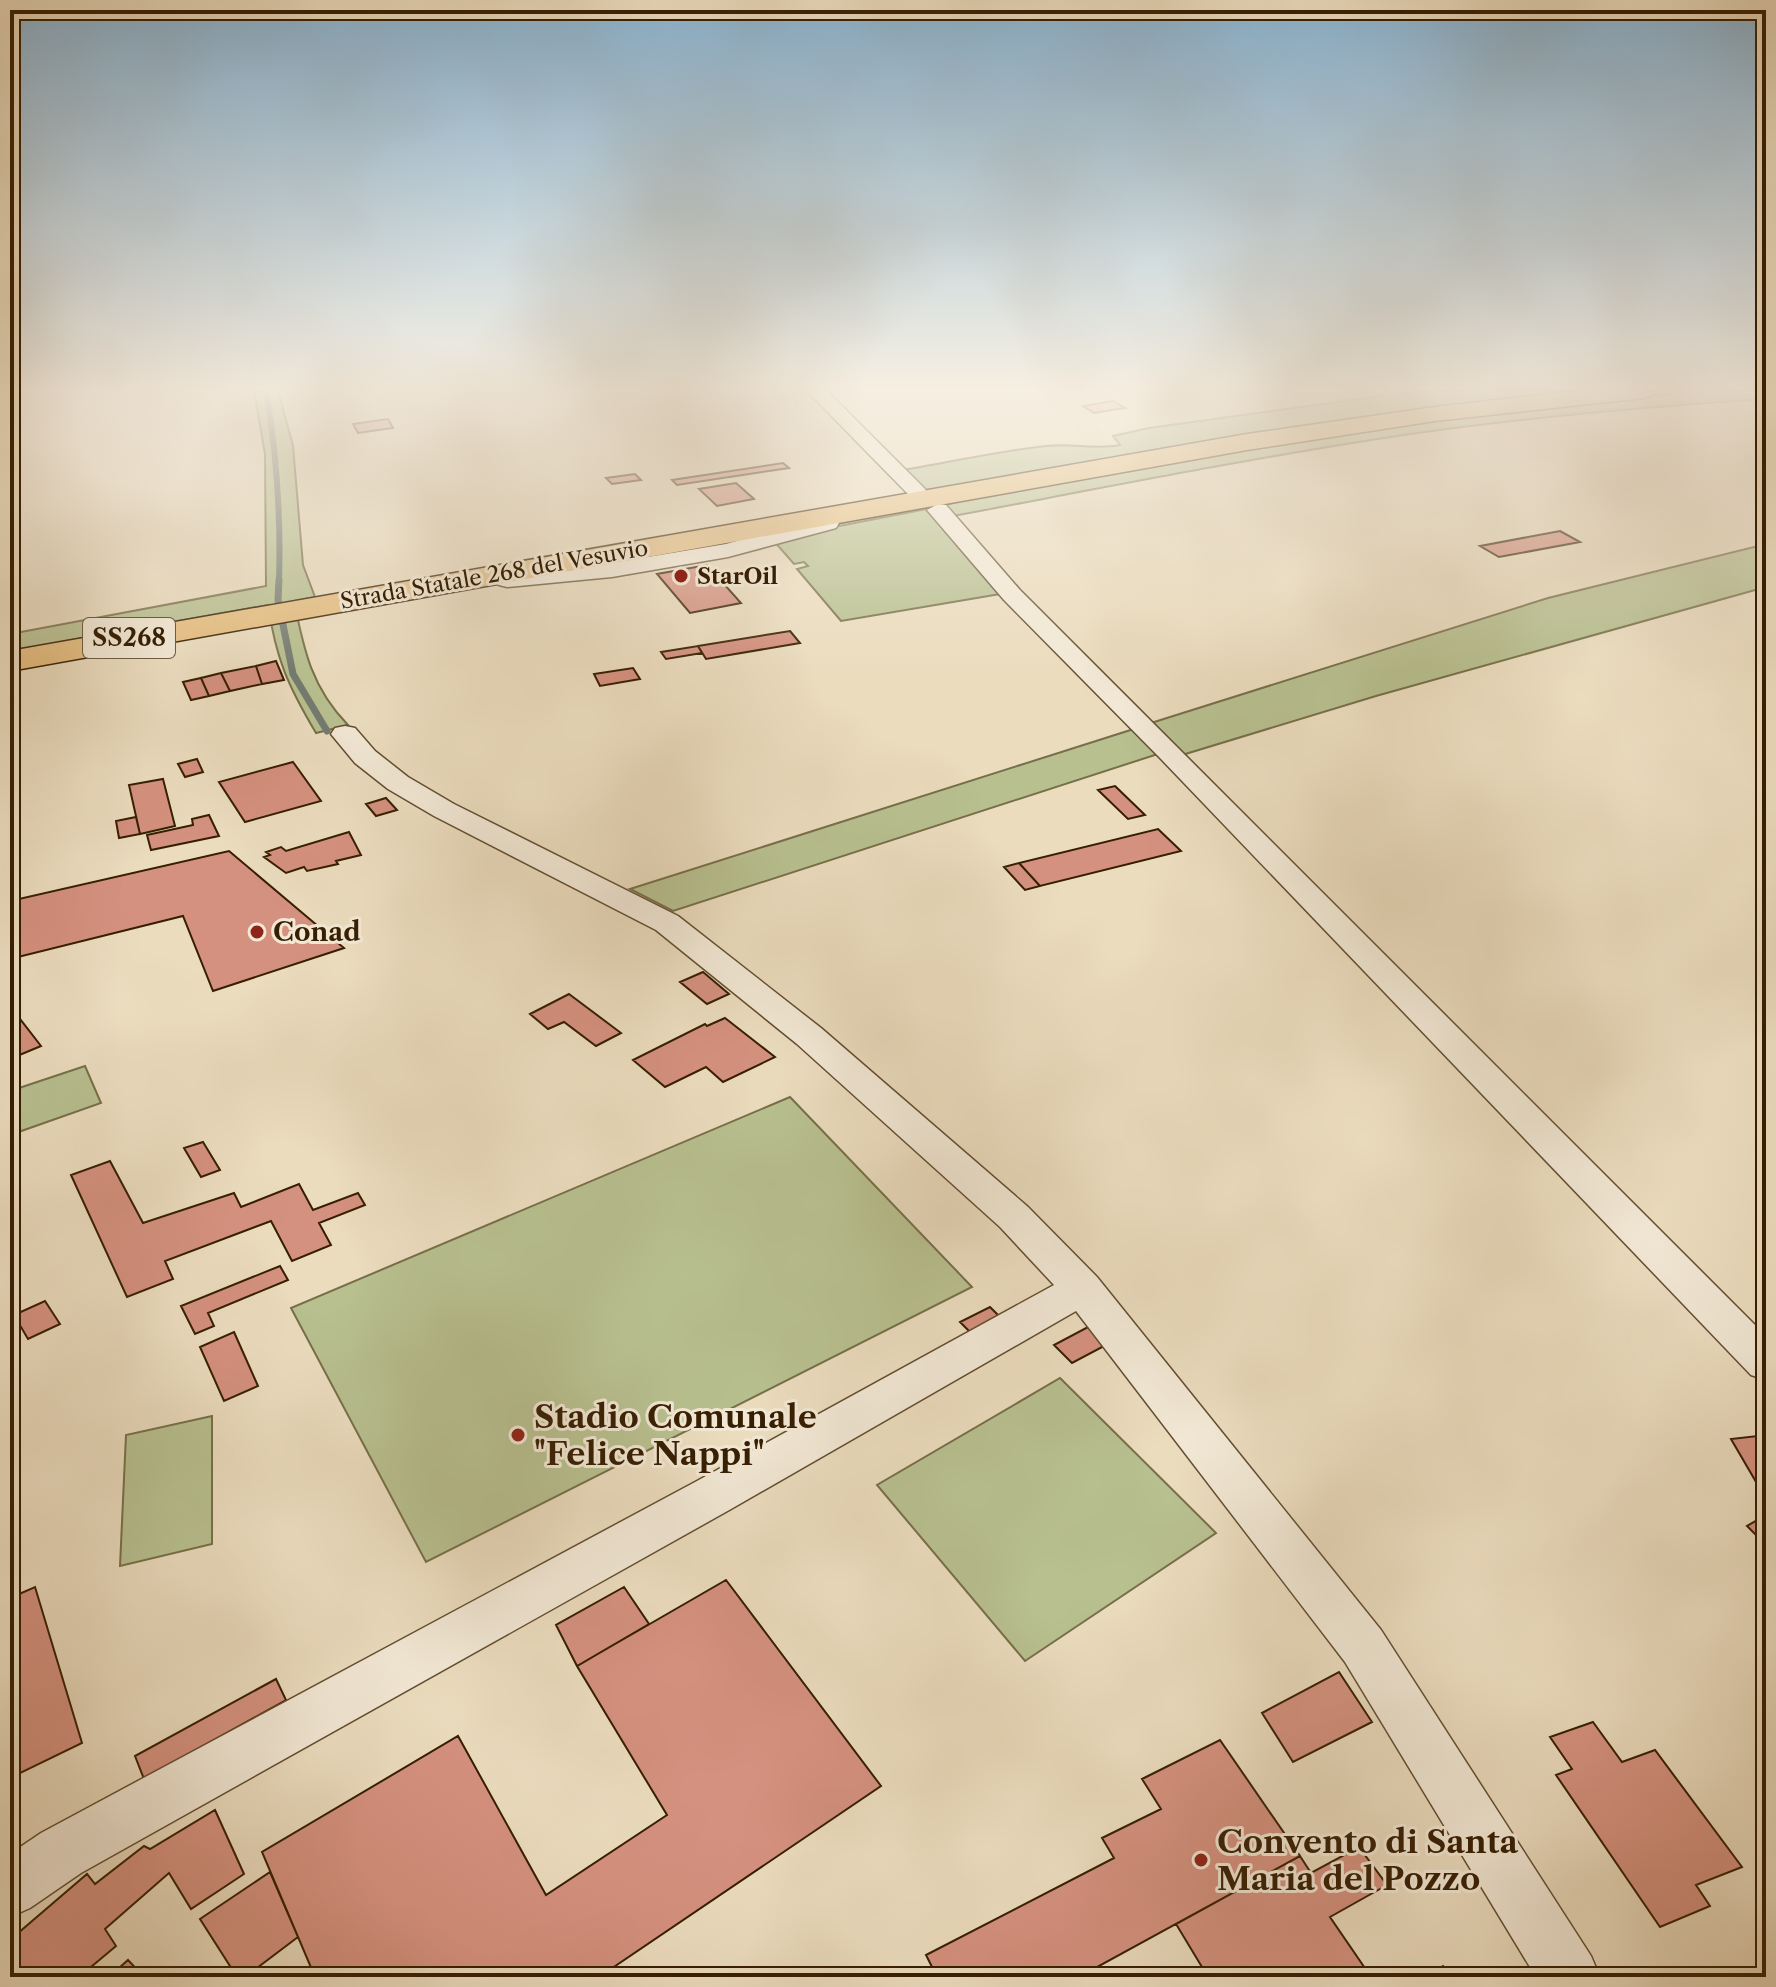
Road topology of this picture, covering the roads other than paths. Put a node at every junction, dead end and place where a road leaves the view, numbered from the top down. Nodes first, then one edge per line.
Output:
1 (918, 484) edge
2 (1015, 484) edge
3 (934, 498) junction
4 (10, 661) edge
5 (345, 734) dead end
6 (1082, 1288) junction
7 (1766, 1363) edge
8 (10, 1888) edge
9 (1570, 1977) edge

1 - 3 street
2 - 3 highway, Strada Statale 268 del Vesuvio / SS268
3 - 4 highway, Strada Statale 268 del Vesuvio / SS268
3 - 7 street
5 - 6 street
6 - 8 street
6 - 9 street

